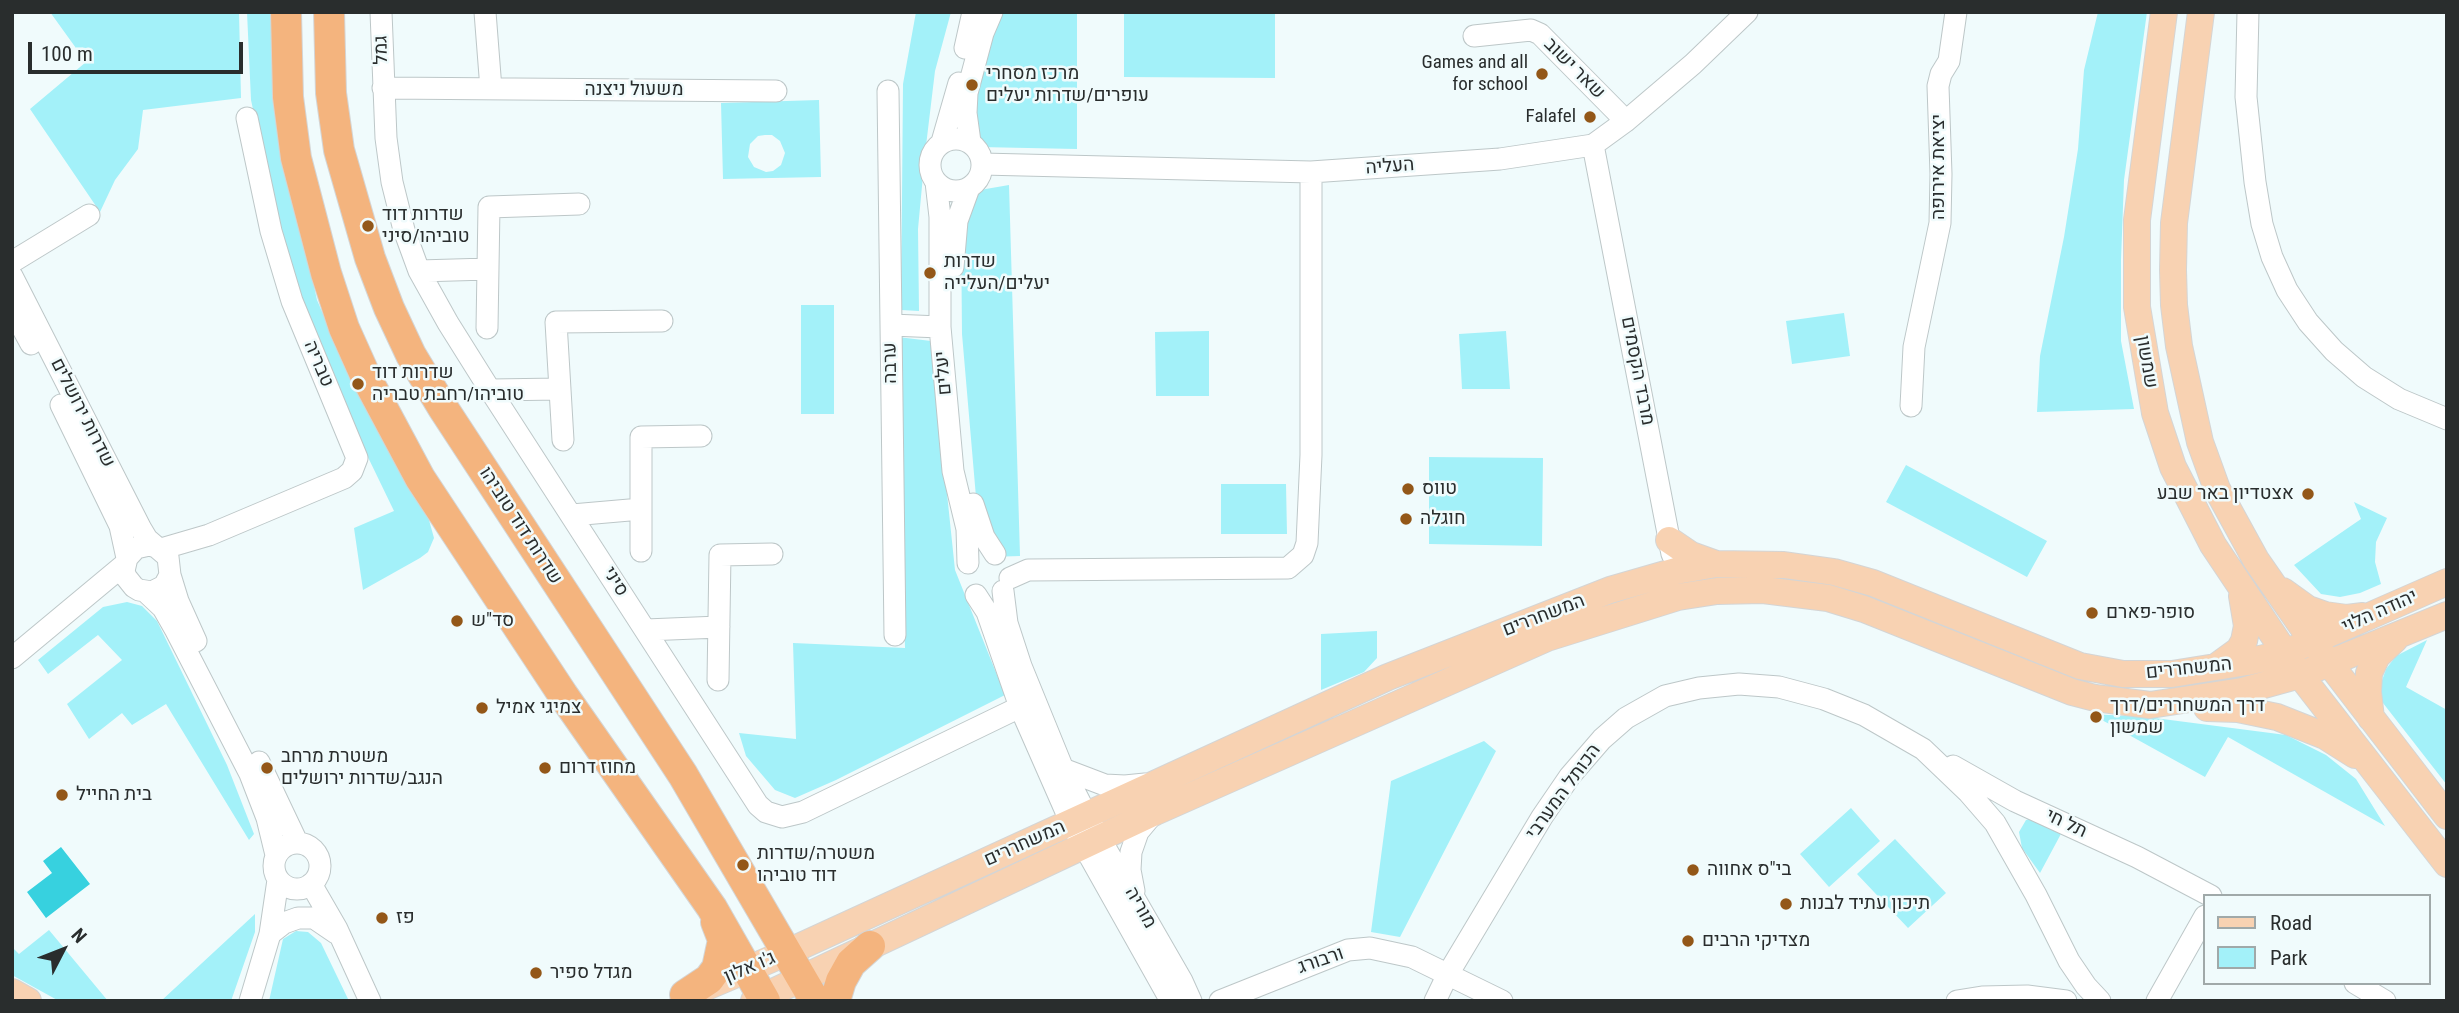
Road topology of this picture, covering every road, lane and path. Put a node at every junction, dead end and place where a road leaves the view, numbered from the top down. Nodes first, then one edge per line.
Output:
1 (286, 12) edge
2 (330, 12) edge
3 (381, 12) edge
4 (485, 12) edge
5 (973, 12) edge
6 (992, 12) edge
7 (1747, 12) edge
8 (1956, 12) edge
9 (2164, 12) edge
10 (2201, 12) edge
11 (2248, 12) edge
12 (1474, 36) dead end
13 (383, 88) junction
14 (491, 89) junction
15 (776, 91) dead end
16 (888, 91) dead end
17 (247, 118) dead end
18 (1626, 121) junction
19 (942, 142) junction
20 (970, 142) junction
21 (1593, 145) junction
22 (982, 164) junction
23 (1311, 172) junction
24 (936, 182) junction
25 (969, 188) junction
26 (579, 204) dead end
27 (89, 215) dead end
28 (12, 262) edge
29 (488, 269) junction
30 (419, 271) junction
31 (12, 276) edge
32 (12, 309) edge
33 (662, 321) dead end
34 (891, 325) junction
35 (940, 327) junction
36 (488, 328) dead end
37 (560, 389) junction
38 (490, 390) junction
39 (1911, 405) dead end
40 (2447, 419) edge
41 (701, 436) dead end
42 (563, 440) dead end
43 (640, 509) junction
44 (572, 515) junction
45 (223, 529) junction
46 (1669, 540) junction
47 (158, 548) junction
48 (641, 551) dead end
49 (772, 554) dead end
50 (995, 554) junction
51 (126, 561) junction
52 (968, 563) junction
53 (1716, 564) junction
54 (1676, 571) junction
55 (171, 572) junction
56 (2267, 575) junction
57 (2447, 582) edge
58 (2239, 584) junction
59 (1007, 585) junction
60 (142, 591) junction
61 (976, 595) junction
62 (1678, 597) junction
63 (73, 607) junction
64 (2372, 615) junction
65 (2447, 615) edge
66 (719, 627) junction
67 (646, 630) junction
68 (895, 635) dead end
69 (2397, 636) junction
70 (2312, 642) junction
71 (2285, 653) junction
72 (12, 658) edge
73 (2329, 665) junction
74 (2214, 668) junction
75 (2300, 675) junction
76 (718, 680) dead end
77 (2150, 705) junction
78 (1020, 707) junction
79 (2371, 718) junction
80 (1923, 749) junction
81 (1063, 769) junction
82 (2375, 771) junction
83 (1160, 782) junction
84 (2015, 801) junction
85 (1154, 812) junction
86 (2447, 817) edge
87 (1085, 830) junction
88 (297, 842) junction
89 (2006, 842) junction
90 (276, 855) junction
91 (2447, 864) edge
92 (278, 880) junction
93 (311, 884) junction
94 (2207, 894) edge
95 (1135, 900) junction
96 (712, 908) junction
97 (2204, 918) edge
98 (270, 934) junction
99 (340, 936) junction
100 (870, 946) junction
101 (748, 969) junction
102 (1448, 974) junction
103 (802, 977) edge
104 (2358, 985) edge
105 (12, 992) edge
106 (679, 998) edge
107 (761, 999) edge
108 (28, 1001) edge
109 (250, 1001) edge
110 (370, 1001) edge
111 (835, 1001) edge
112 (1171, 1001) edge
113 (1191, 1001) edge
114 (1220, 1001) edge
115 (1435, 1001) edge
116 (1502, 1001) edge
117 (1957, 1001) edge
118 (2066, 1001) edge
119 (2100, 1001) edge
120 (2157, 1001) edge
121 (2385, 1001) edge

1 - 96 highway
2 - 103 highway, שדרות דוד טוביהו
3 - 13 street, גמל
4 - 14 street
5 - 19 street
6 - 20 street
7 - 18 street, העליה
8 - 39 street, יציאת אירופה
9 - 58 main road, שמשון
10 - 56 main road, שמשון
11 - 40 street
12 - 18 street, שאר ישוב
13 - 14 street, משעול ניצנה
13 - 30 street, סיני
14 - 15 street, משעול ניצנה
16 - 34 street, ערבה
17 - 45 street, טבריה
18 - 21 street, העליה
19 - 20 street
19 - 24 street
20 - 22 street
21 - 23 street, העליה
21 - 46 street, מרבד הקסמים
22 - 23 street, העליה
22 - 25 street
23 - 59 street
24 - 25 street
24 - 35 street, יעלים
25 - 50 street, יעלים
26 - 29 street
27 - 28 street
29 - 30 street
29 - 36 street
30 - 38 street, סיני
31 - 47 street, שדרות ירושלים
32 - 51 street, שדרות ירושלים
33 - 37 street
34 - 35 street
34 - 68 street, ערבה
35 - 52 street, יעלים
37 - 38 street
37 - 42 street
38 - 44 street, סיני
41 - 43 street
43 - 44 street
43 - 48 street
44 - 67 street, סיני
45 - 47 street, טבריה
45 - 55 street, טבריה
46 - 53 main road
46 - 54 street, מרבד הקסמים
47 - 51 street
47 - 55 street
49 - 66 street
50 - 52 street
50 - 59 street
51 - 60 street
51 - 63 street
52 - 61 street
53 - 54 main road, המשחררים
53 - 74 main road, המשחררים
54 - 62 street, מרבד הקסמים
54 - 83 main road, המשחררים
55 - 60 street
55 - 88 street
56 - 64 main road
56 - 70 main road, שמשון
57 - 64 main road, יהודה הלוי
58 - 71 main road, שמשון
58 - 74 main road
59 - 61 street
59 - 81 street
60 - 63 street
60 - 90 street
61 - 78 street
62 - 77 main road, המשחררים
62 - 85 main road, המשחררים
63 - 72 street
64 - 70 main road, יהודה הלוי
65 - 69 main road, יהודה הלוי
66 - 67 street
66 - 76 street
67 - 78 street, סיני
69 - 73 main road, יהודה הלוי
69 - 79 main road
70 - 71 main road, המשחררים
70 - 73 main road
71 - 74 main road, המשחררים
71 - 75 main road, שמשון
73 - 75 main road, המשחררים
73 - 79 main road
75 - 77 main road, המשחררים
75 - 82 main road
77 - 82 main road
78 - 87 street
79 - 86 main road
80 - 84 street, תל חי
80 - 89 street, הכותל המערבי
80 - 102 street, הכותל המערבי
81 - 83 street
81 - 87 street
82 - 91 main road
83 - 87 main road, המשחררים
84 - 89 street
84 - 94 street, תל חי
85 - 87 main road, המשחררים
85 - 95 street
87 - 95 street, מוריה
87 - 100 main road, המשחררים
87 - 103 main road, המשחררים
87 - 112 street, מוריה
88 - 90 street
88 - 93 street
89 - 119 street, הכותל המערבי
90 - 92 street
92 - 93 street
92 - 98 street
93 - 99 street
95 - 113 street, מוריה
96 - 101 highway
96 - 106 highway
97 - 120 street
98 - 99 street
98 - 109 street
99 - 110 street
100 - 103 main road, המשחררים
100 - 111 highway
101 - 103 main road, ג'ו אלון
101 - 106 main road, ג'ו אלון
101 - 107 highway
102 - 114 street, ורבורג
102 - 115 street, הכותל המערבי
102 - 116 street, ורבורג
103 - 107 main road, ג'ו אלון
104 - 121 street
105 - 108 main road
117 - 118 street

